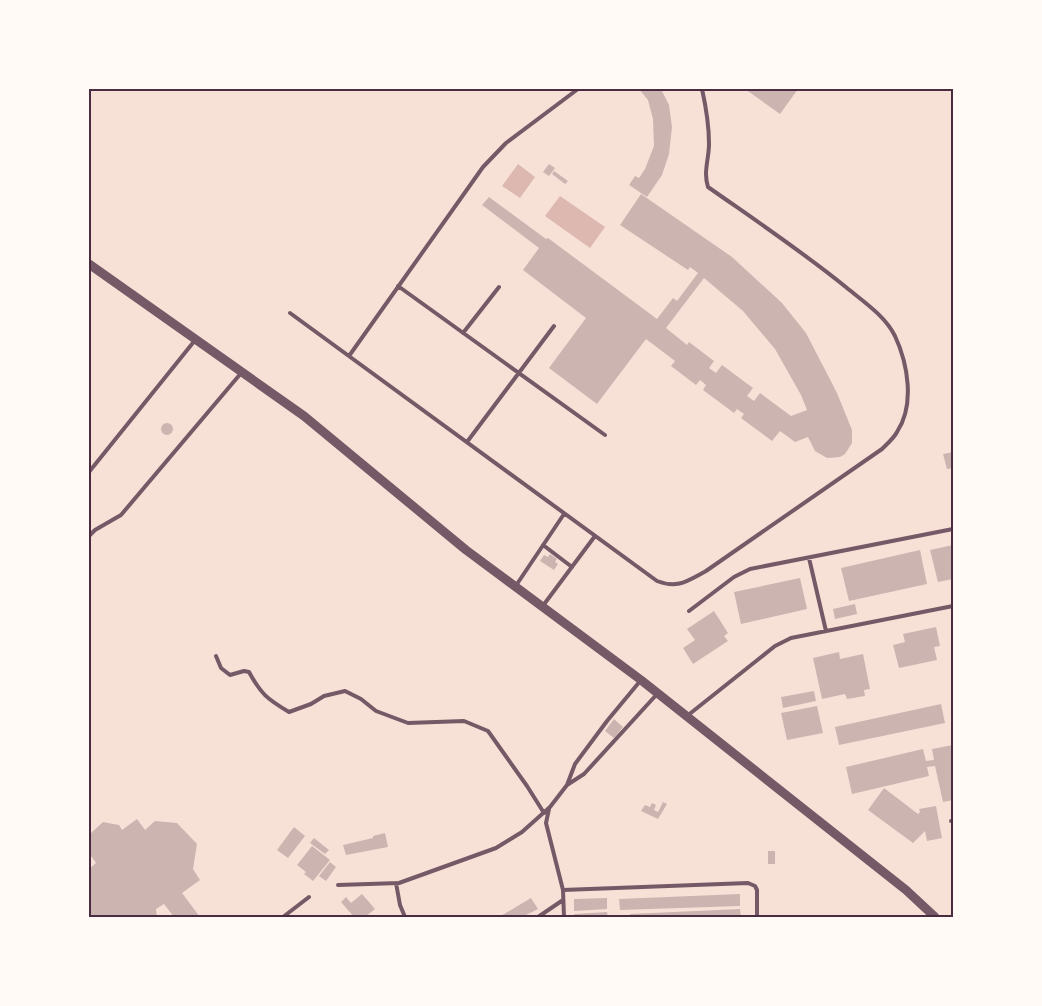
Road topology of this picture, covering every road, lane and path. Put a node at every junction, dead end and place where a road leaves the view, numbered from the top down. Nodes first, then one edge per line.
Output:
1 (578, 89) edge
2 (702, 89) edge
3 (89, 264) edge
4 (398, 286) junction
5 (499, 287) dead end
6 (290, 313) dead end
7 (554, 326) dead end
8 (463, 333) junction
9 (196, 339) junction
10 (349, 356) junction
11 (242, 372) junction
12 (518, 373) junction
13 (605, 435) dead end
14 (467, 442) junction
15 (89, 472) edge
16 (564, 514) junction
17 (953, 529) edge
18 (89, 536) edge
19 (595, 536) junction
20 (543, 545) junction
21 (809, 558) junction
22 (572, 567) junction
23 (515, 587) junction
24 (953, 606) edge
25 (542, 607) junction
26 (689, 611) dead end
27 (826, 631) junction
28 (216, 656) dead end
29 (641, 680) junction
30 (658, 693) junction
31 (687, 716) junction
32 (567, 785) junction
33 (550, 807) junction
34 (544, 813) junction
35 (396, 883) junction
36 (338, 885) dead end
37 (563, 890) junction
38 (309, 897) dead end
39 (563, 900) junction
40 (282, 917) edge
41 (406, 917) edge
42 (538, 917) edge
43 (564, 917) edge
44 (757, 917) edge
45 (935, 917) edge

1 - 4 lane
2 - 19 lane
3 - 9 street
4 - 8 lane
4 - 10 lane
5 - 8 lane
6 - 10 lane
7 - 12 lane
8 - 12 lane
9 - 11 street
9 - 15 lane
10 - 14 lane
11 - 18 lane
11 - 23 street
12 - 13 lane
12 - 14 lane
14 - 16 lane
16 - 19 lane
16 - 20 lane
17 - 21 lane
19 - 22 lane
20 - 22 lane
20 - 23 lane
21 - 26 lane
21 - 27 lane
22 - 25 lane
23 - 25 street
24 - 27 lane
25 - 29 street
27 - 31 lane
28 - 34 lane
29 - 30 street
29 - 32 lane
30 - 31 street
30 - 32 lane
31 - 45 street
32 - 33 lane
33 - 34 lane
33 - 37 lane
34 - 35 lane
35 - 36 lane
35 - 41 lane
37 - 39 lane
37 - 44 lane
38 - 40 lane
39 - 42 lane
39 - 43 lane

